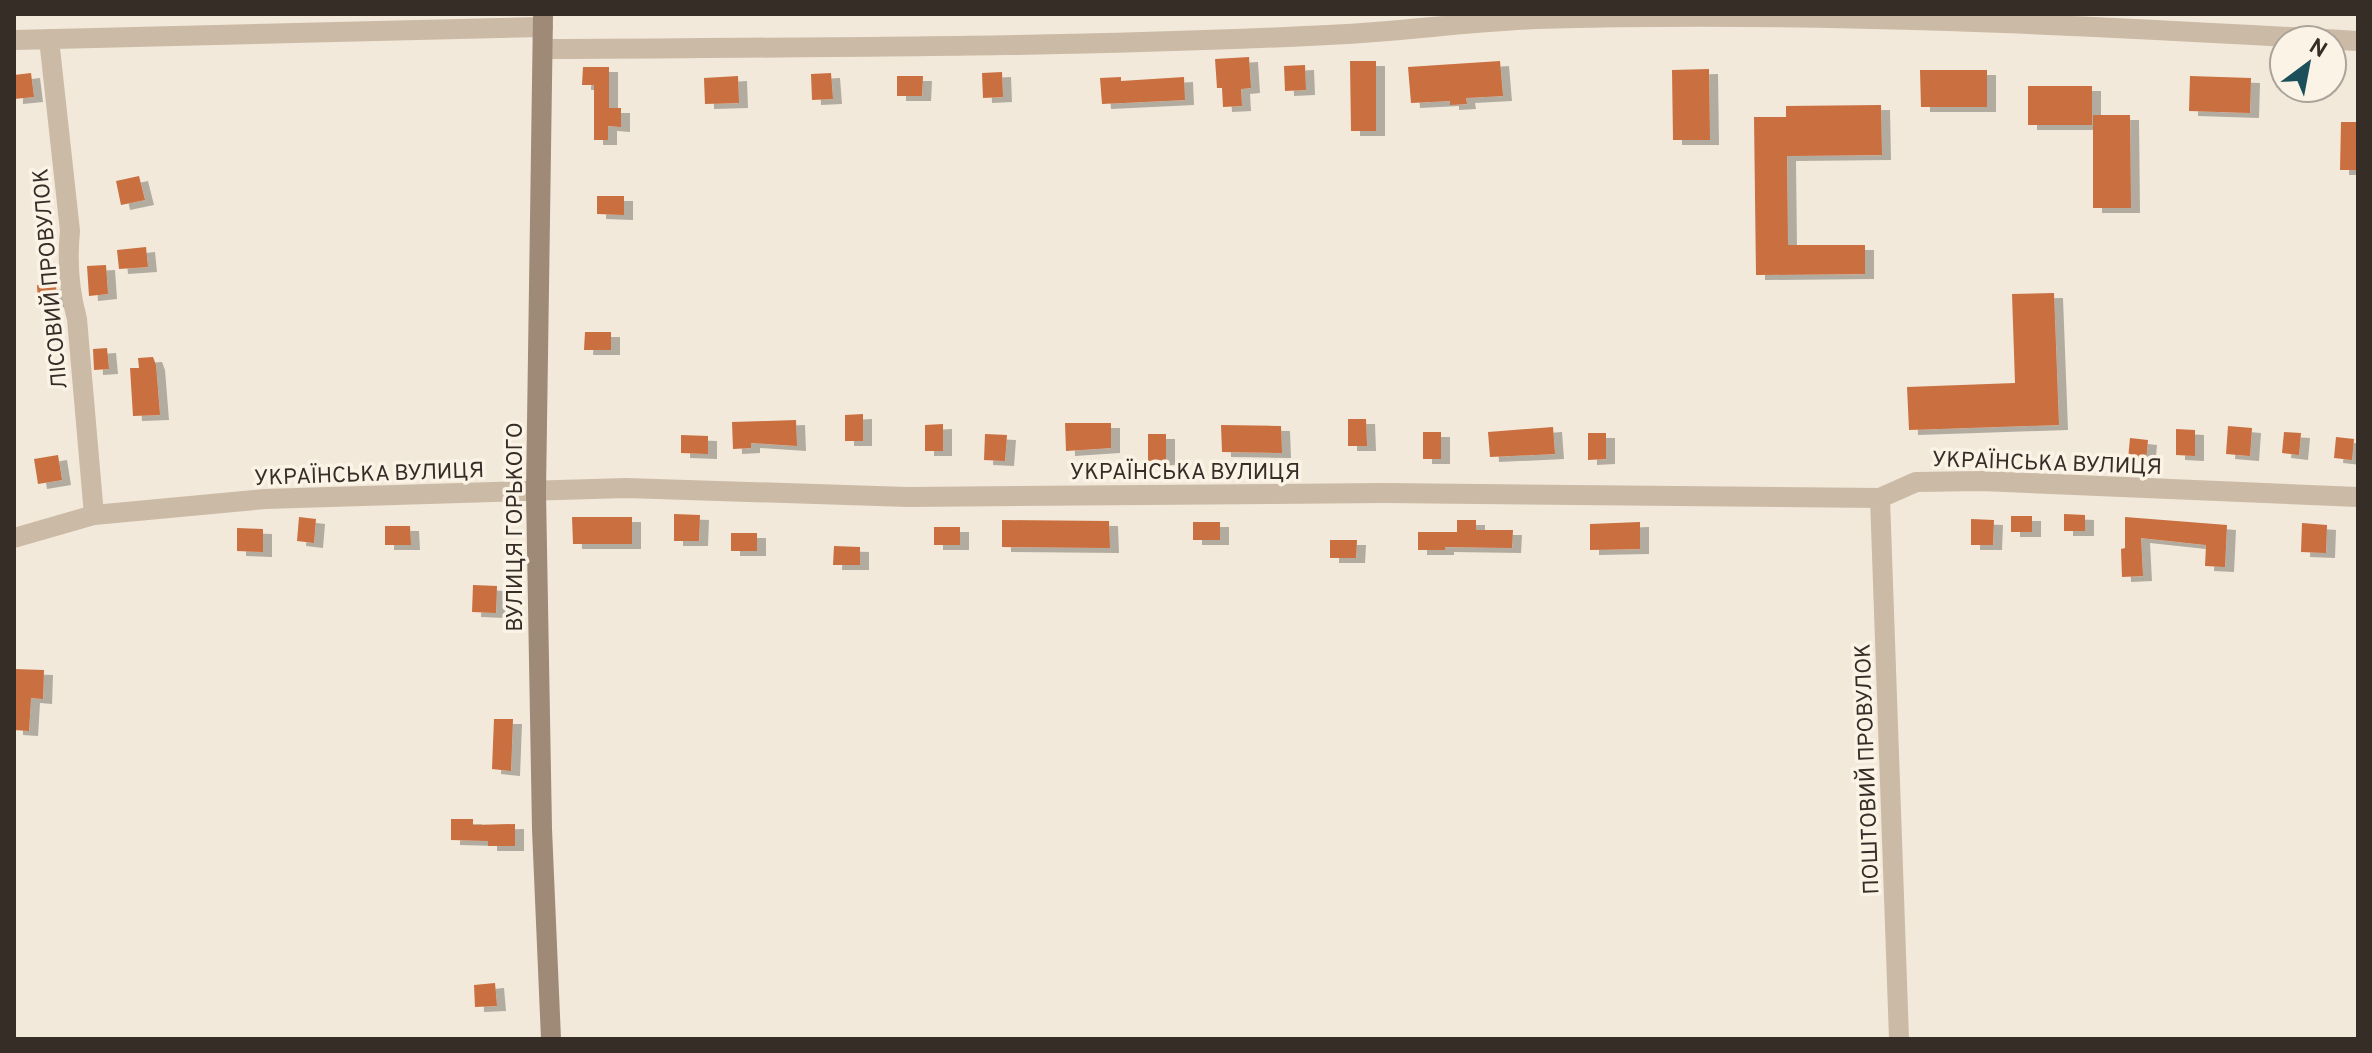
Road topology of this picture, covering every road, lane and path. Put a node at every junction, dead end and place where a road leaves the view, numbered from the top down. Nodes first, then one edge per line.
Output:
1 (543, 21) edge
2 (49, 39) junction
3 (14, 40) edge
4 (2358, 41) edge
5 (543, 49) junction
6 (536, 492) junction
7 (2358, 497) edge
8 (1880, 498) junction
9 (94, 515) junction
10 (14, 538) edge
11 (551, 1039) edge
12 (1899, 1039) edge

1 - 2 street
1 - 5 street, ВУЛИЦЯ ГОРЬКОГО
2 - 3 street
2 - 9 street, ЛІСОВИЙ ПРОВУЛОК
4 - 5 street
5 - 6 street, ВУЛИЦЯ ГОРЬКОГО
6 - 8 street, УКРАЇНСЬКА ВУЛИЦЯ
6 - 9 street, УКРАЇНСЬКА ВУЛИЦЯ
6 - 11 street, ВУЛИЦЯ ГОРЬКОГО
7 - 8 street, УКРАЇНСЬКА ВУЛИЦЯ
8 - 12 street, ПОШТОВИЙ ПРОВУЛОК
9 - 10 street, УКРАЇНСЬКА ВУЛИЦЯ

